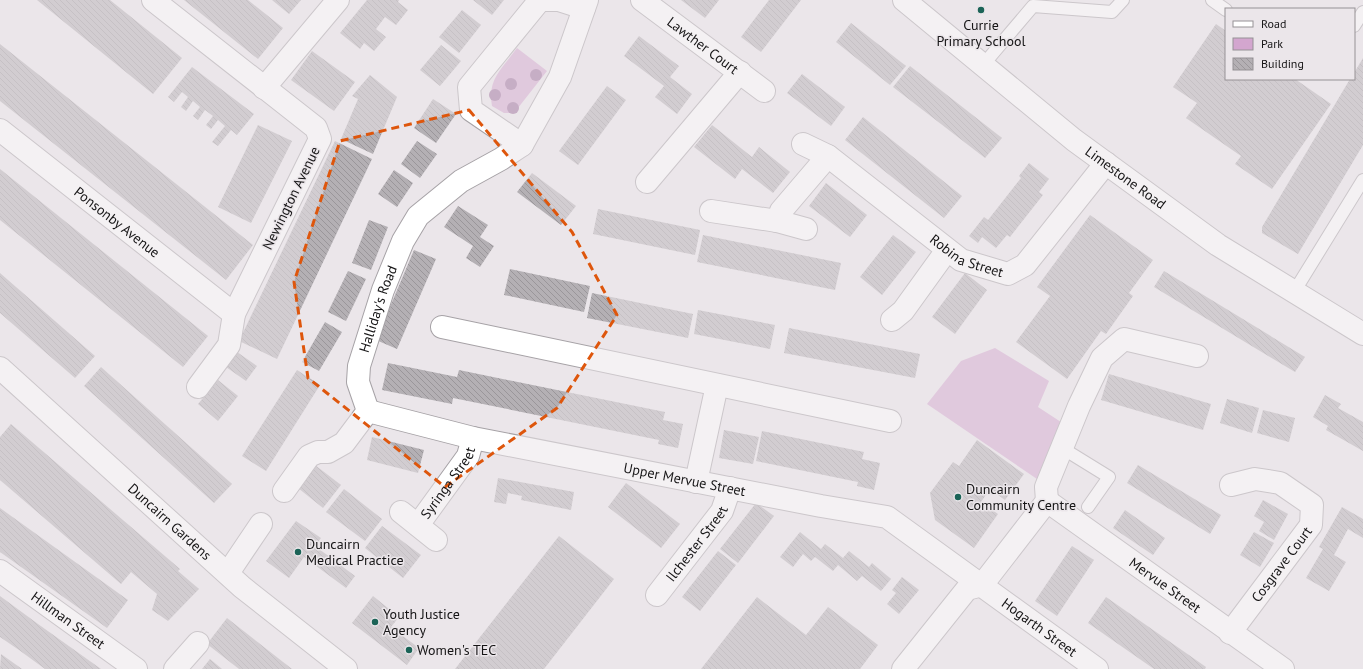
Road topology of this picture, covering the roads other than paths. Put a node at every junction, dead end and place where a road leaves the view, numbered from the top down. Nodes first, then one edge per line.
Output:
1 (153, 0) edge
2 (338, 0) edge
3 (642, 0) edge
4 (904, 0) edge
5 (1123, 0) edge
6 (1212, 0) edge
7 (585, 4) edge
8 (1225, 9) edge
9 (1363, 12) edge
10 (1355, 24) edge
11 (983, 65) junction
12 (740, 72) junction
13 (264, 88) junction
14 (764, 91) dead end
15 (0, 130) edge
16 (803, 144) dead end
17 (522, 145) junction
18 (828, 156) junction
19 (1106, 163) junction
20 (1363, 180) edge
21 (647, 182) dead end
22 (711, 211) dead end
23 (776, 221) junction
24 (806, 229) dead end
25 (947, 250) junction
26 (1294, 292) junction
27 (234, 314) junction
28 (892, 320) dead end
29 (442, 327) dead end
30 (1363, 334) edge
31 (1197, 356) dead end
32 (0, 368) edge
33 (717, 385) junction
34 (198, 387) dead end
35 (368, 411) junction
36 (890, 421) dead end
37 (474, 438) junction
38 (1062, 448) junction
39 (696, 482) junction
40 (1231, 485) dead end
41 (730, 488) junction
42 (284, 490) dead end
43 (1047, 501) junction
44 (1088, 507) dead end
45 (261, 524) dead end
46 (436, 540) dead end
47 (0, 571) edge
48 (228, 573) junction
49 (982, 585) junction
50 (657, 595) dead end
51 (1230, 633) junction
52 (198, 643) dead end
53 (136, 669) edge
54 (175, 669) edge
55 (346, 669) edge
56 (903, 669) edge
57 (1097, 669) edge
58 (1283, 669) edge

1 - 13 street, Newington Avenue
2 - 13 street
3 - 12 street, Lawther Court
4 - 11 street, Limestone Road
5 - 11 lane
6 - 8 lane
7 - 17 street, Halliday's Road
7 - 17 street, Halliday's Road
9 - 10 lane
11 - 19 street, Limestone Road
12 - 14 street, Lawther Court
12 - 21 street
13 - 27 street, Newington Avenue
15 - 27 street, Ponsonby Avenue
16 - 18 street, Robina Street
17 - 35 street, Halliday's Road
18 - 23 street
18 - 25 street, Robina Street
19 - 25 street, Robina Street
19 - 26 street, Limestone Road
20 - 26 lane
22 - 23 street
23 - 24 street
25 - 28 street
26 - 30 street, Limestone Road
27 - 34 street, Newington Avenue
29 - 33 street
31 - 38 street
32 - 48 street, Duncairn Gardens
33 - 36 street
33 - 39 street
35 - 37 street, Upper Mervue Street
35 - 42 street
37 - 39 street, Upper Mervue Street
37 - 46 street, Syringa Street
38 - 43 street
38 - 44 lane
39 - 41 street, Upper Mervue Street
40 - 51 street, Cosgrave Court
41 - 49 street, Upper Mervue Street
41 - 50 street, Ilchester Street
43 - 49 street
43 - 51 street, Mervue Street
45 - 48 street
47 - 53 street, Hillman Street
48 - 55 street, Duncairn Gardens
49 - 56 street
49 - 57 street, Hogarth Street
51 - 58 street, Mervue Street
52 - 54 street

